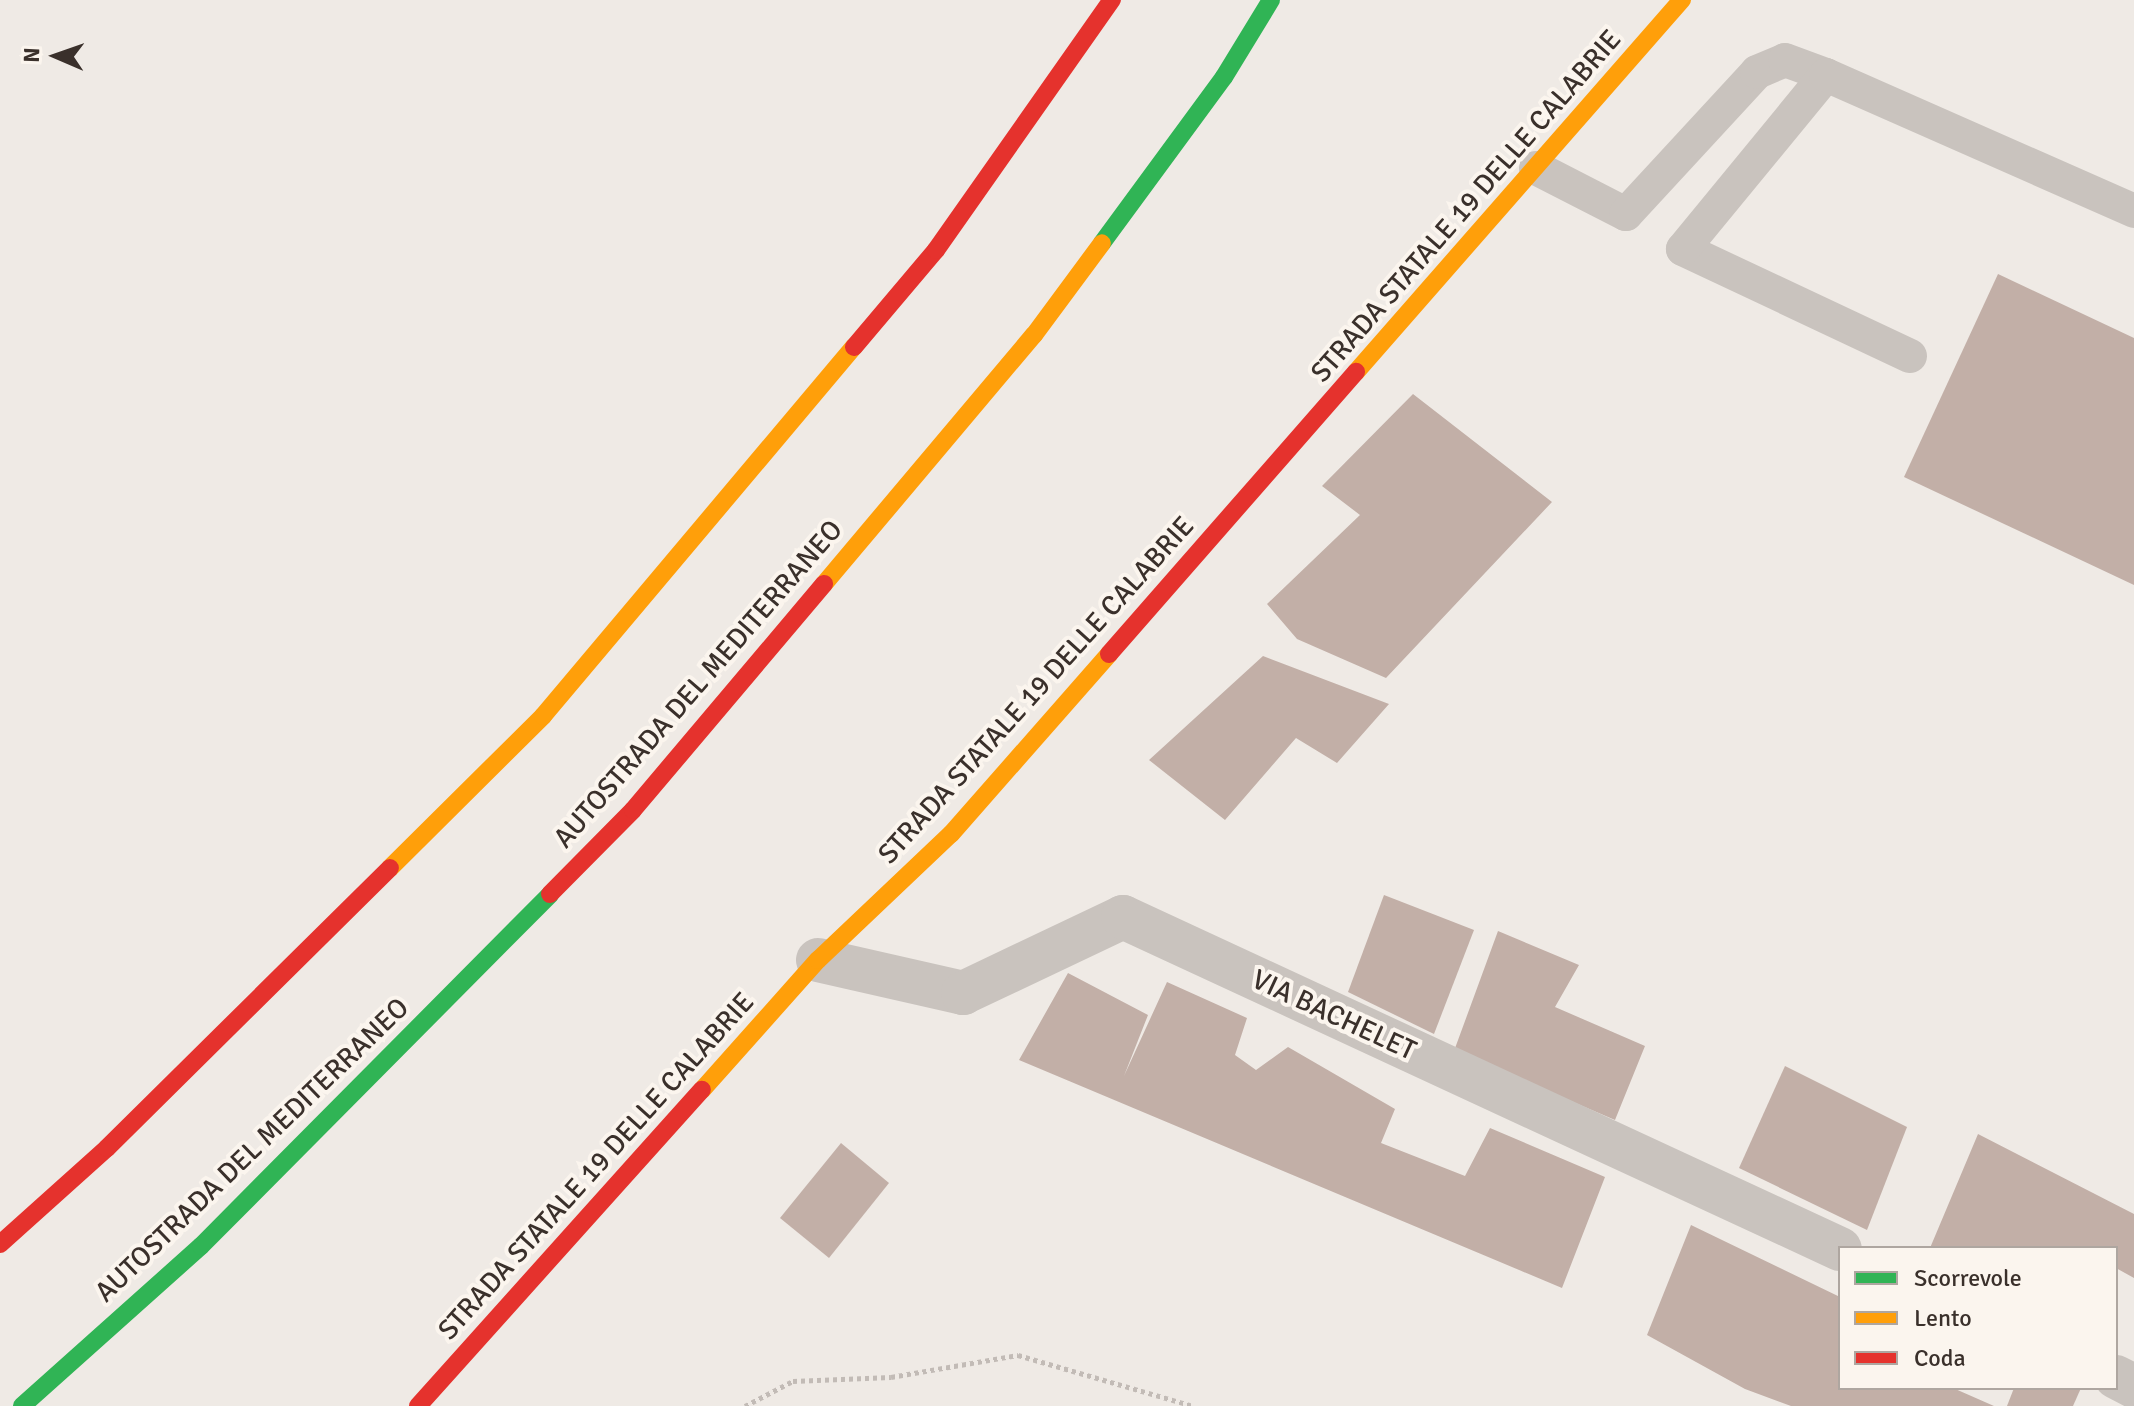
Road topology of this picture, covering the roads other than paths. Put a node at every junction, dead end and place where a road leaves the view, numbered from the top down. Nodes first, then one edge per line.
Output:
1 (1112, 0) edge
2 (1271, 0) edge
3 (1682, 0) edge
4 (1826, 75) junction
5 (1536, 168) junction
6 (2134, 211) edge
7 (1910, 356) dead end
8 (818, 960) junction
9 (0, 1244) edge
10 (1838, 1248) edge
11 (22, 1406) edge
12 (418, 1406) edge

1 - 9 main road
2 - 11 main road, AUTOSTRADA DEL MEDITERRANEO
3 - 5 main road, STRADA STATALE 19 DELLE CALABRIE
4 - 5 lane
4 - 6 lane
4 - 7 lane
5 - 8 main road, STRADA STATALE 19 DELLE CALABRIE
8 - 10 street, VIA BACHELET
8 - 12 main road, STRADA STATALE 19 DELLE CALABRIE

